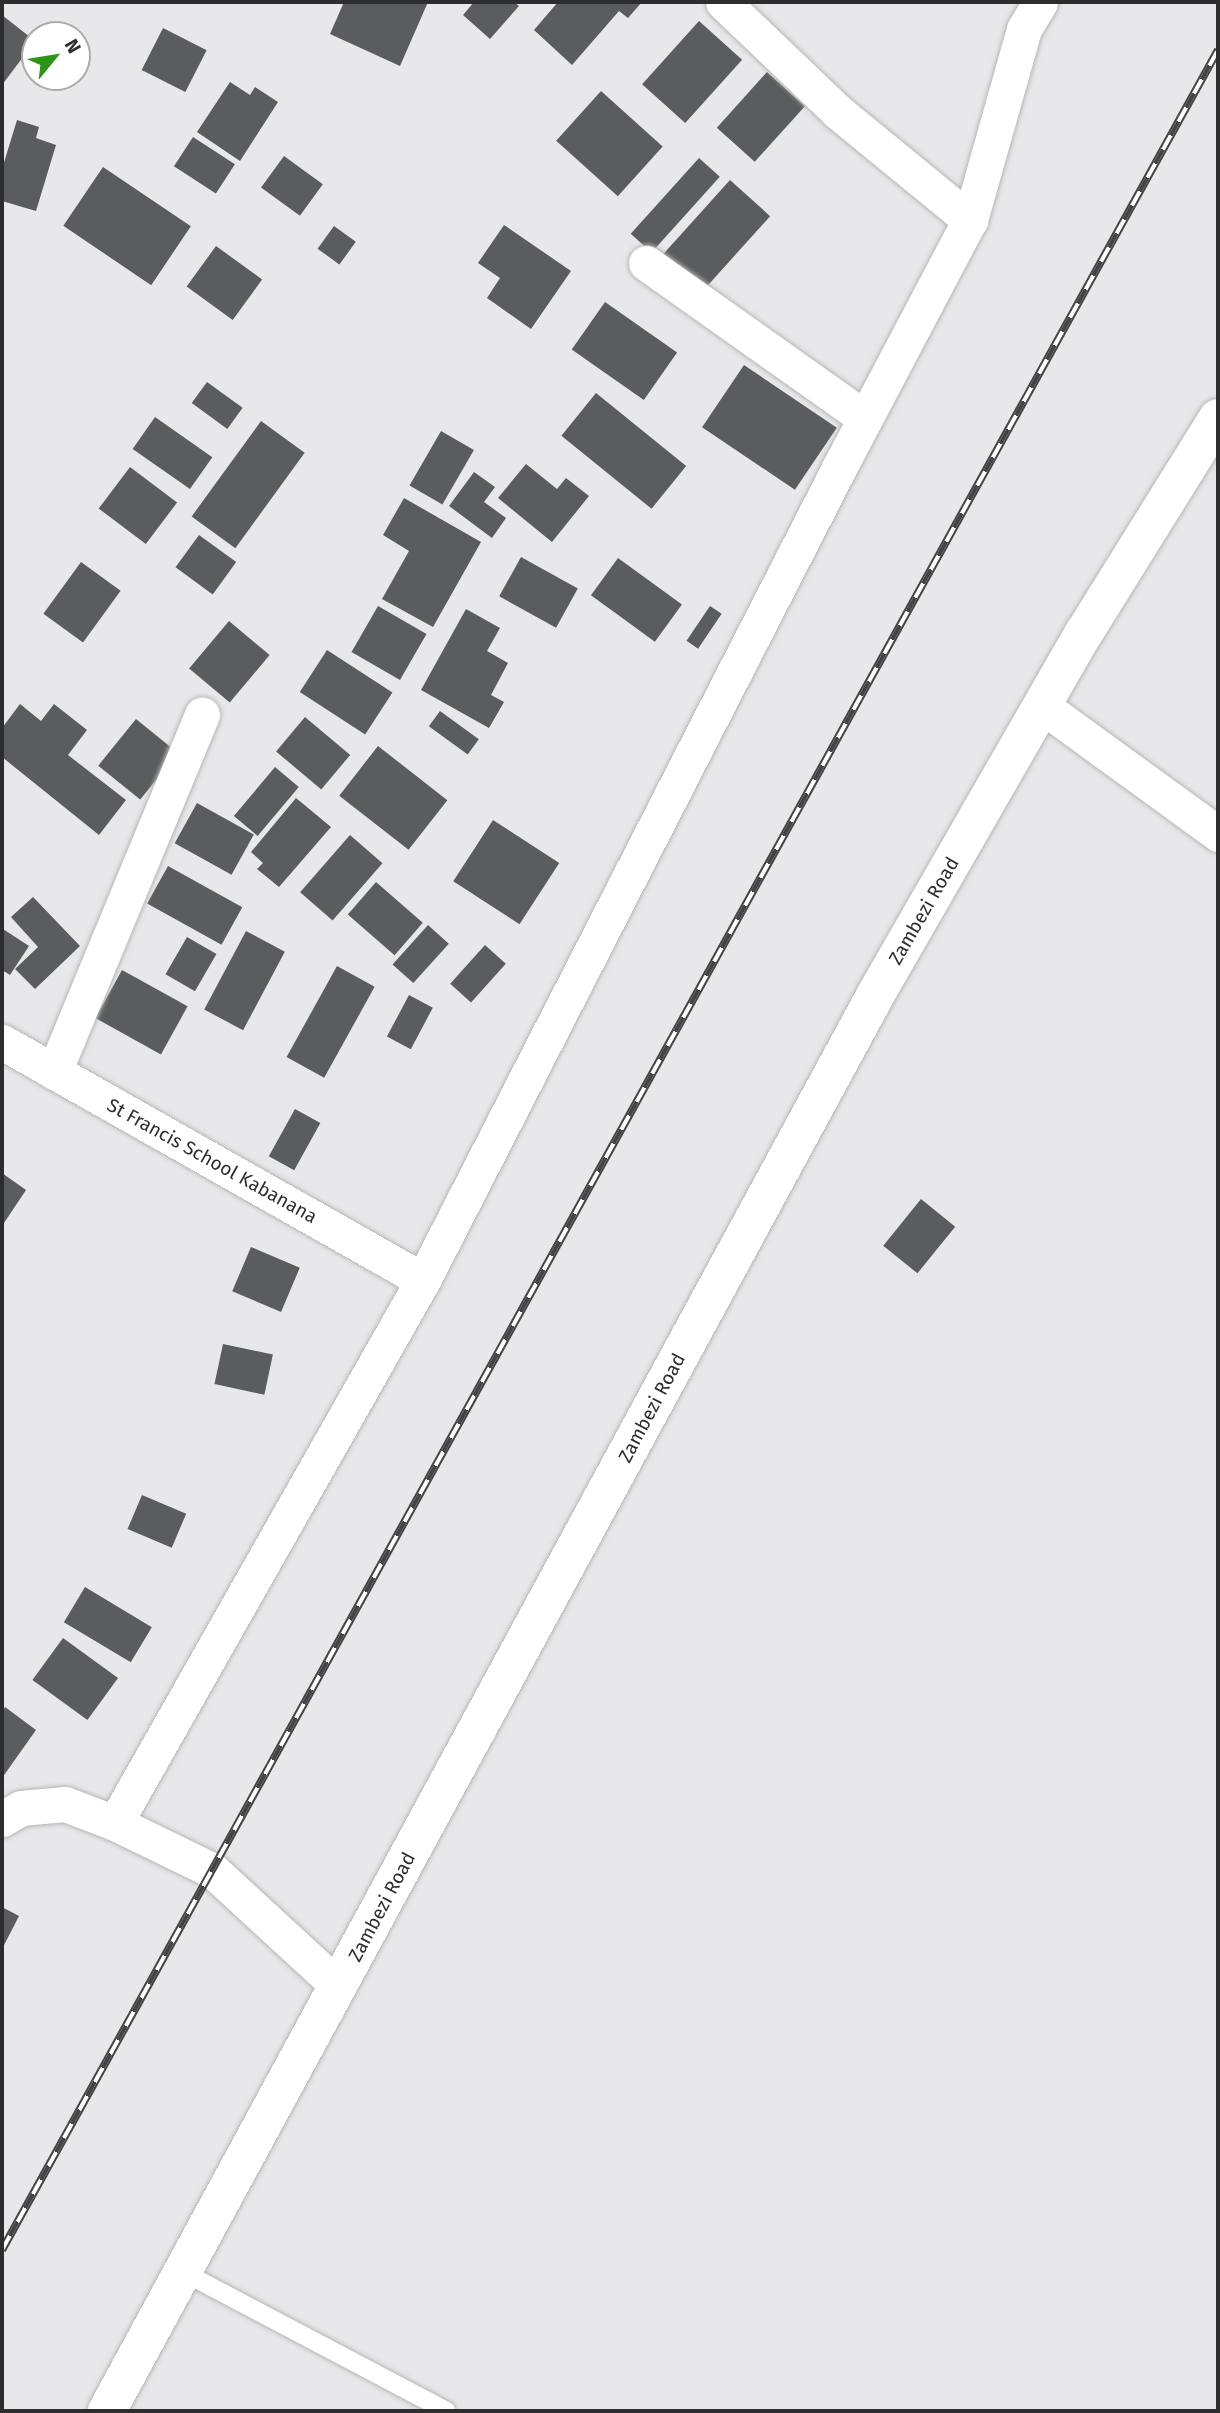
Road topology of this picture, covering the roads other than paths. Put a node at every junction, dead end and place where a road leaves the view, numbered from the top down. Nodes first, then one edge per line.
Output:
1 (723, 2) edge
2 (1040, 2) edge
3 (970, 220) junction
4 (646, 263) dead end
5 (865, 418) junction
6 (1218, 418) edge
7 (1042, 706) junction
8 (202, 714) dead end
9 (1218, 834) edge
10 (2, 1042) edge
11 (54, 1072) junction
12 (423, 1280) junction
13 (2, 1819) edge
14 (115, 1824) junction
15 (338, 1986) junction
16 (183, 2272) junction
17 (107, 2411) edge
18 (447, 2411) edge

1 - 3 street
2 - 3 street
3 - 5 street
4 - 5 street
5 - 12 street
6 - 7 main road, Zambezi Road
7 - 9 street
7 - 15 main road, Zambezi Road
8 - 11 street
10 - 11 street, St Francis School Kabanana
11 - 12 street, St Francis School Kabanana
12 - 14 street
13 - 14 street
14 - 15 street
15 - 16 main road, Zambezi Road
16 - 17 main road, Zambezi Road
16 - 18 lane

